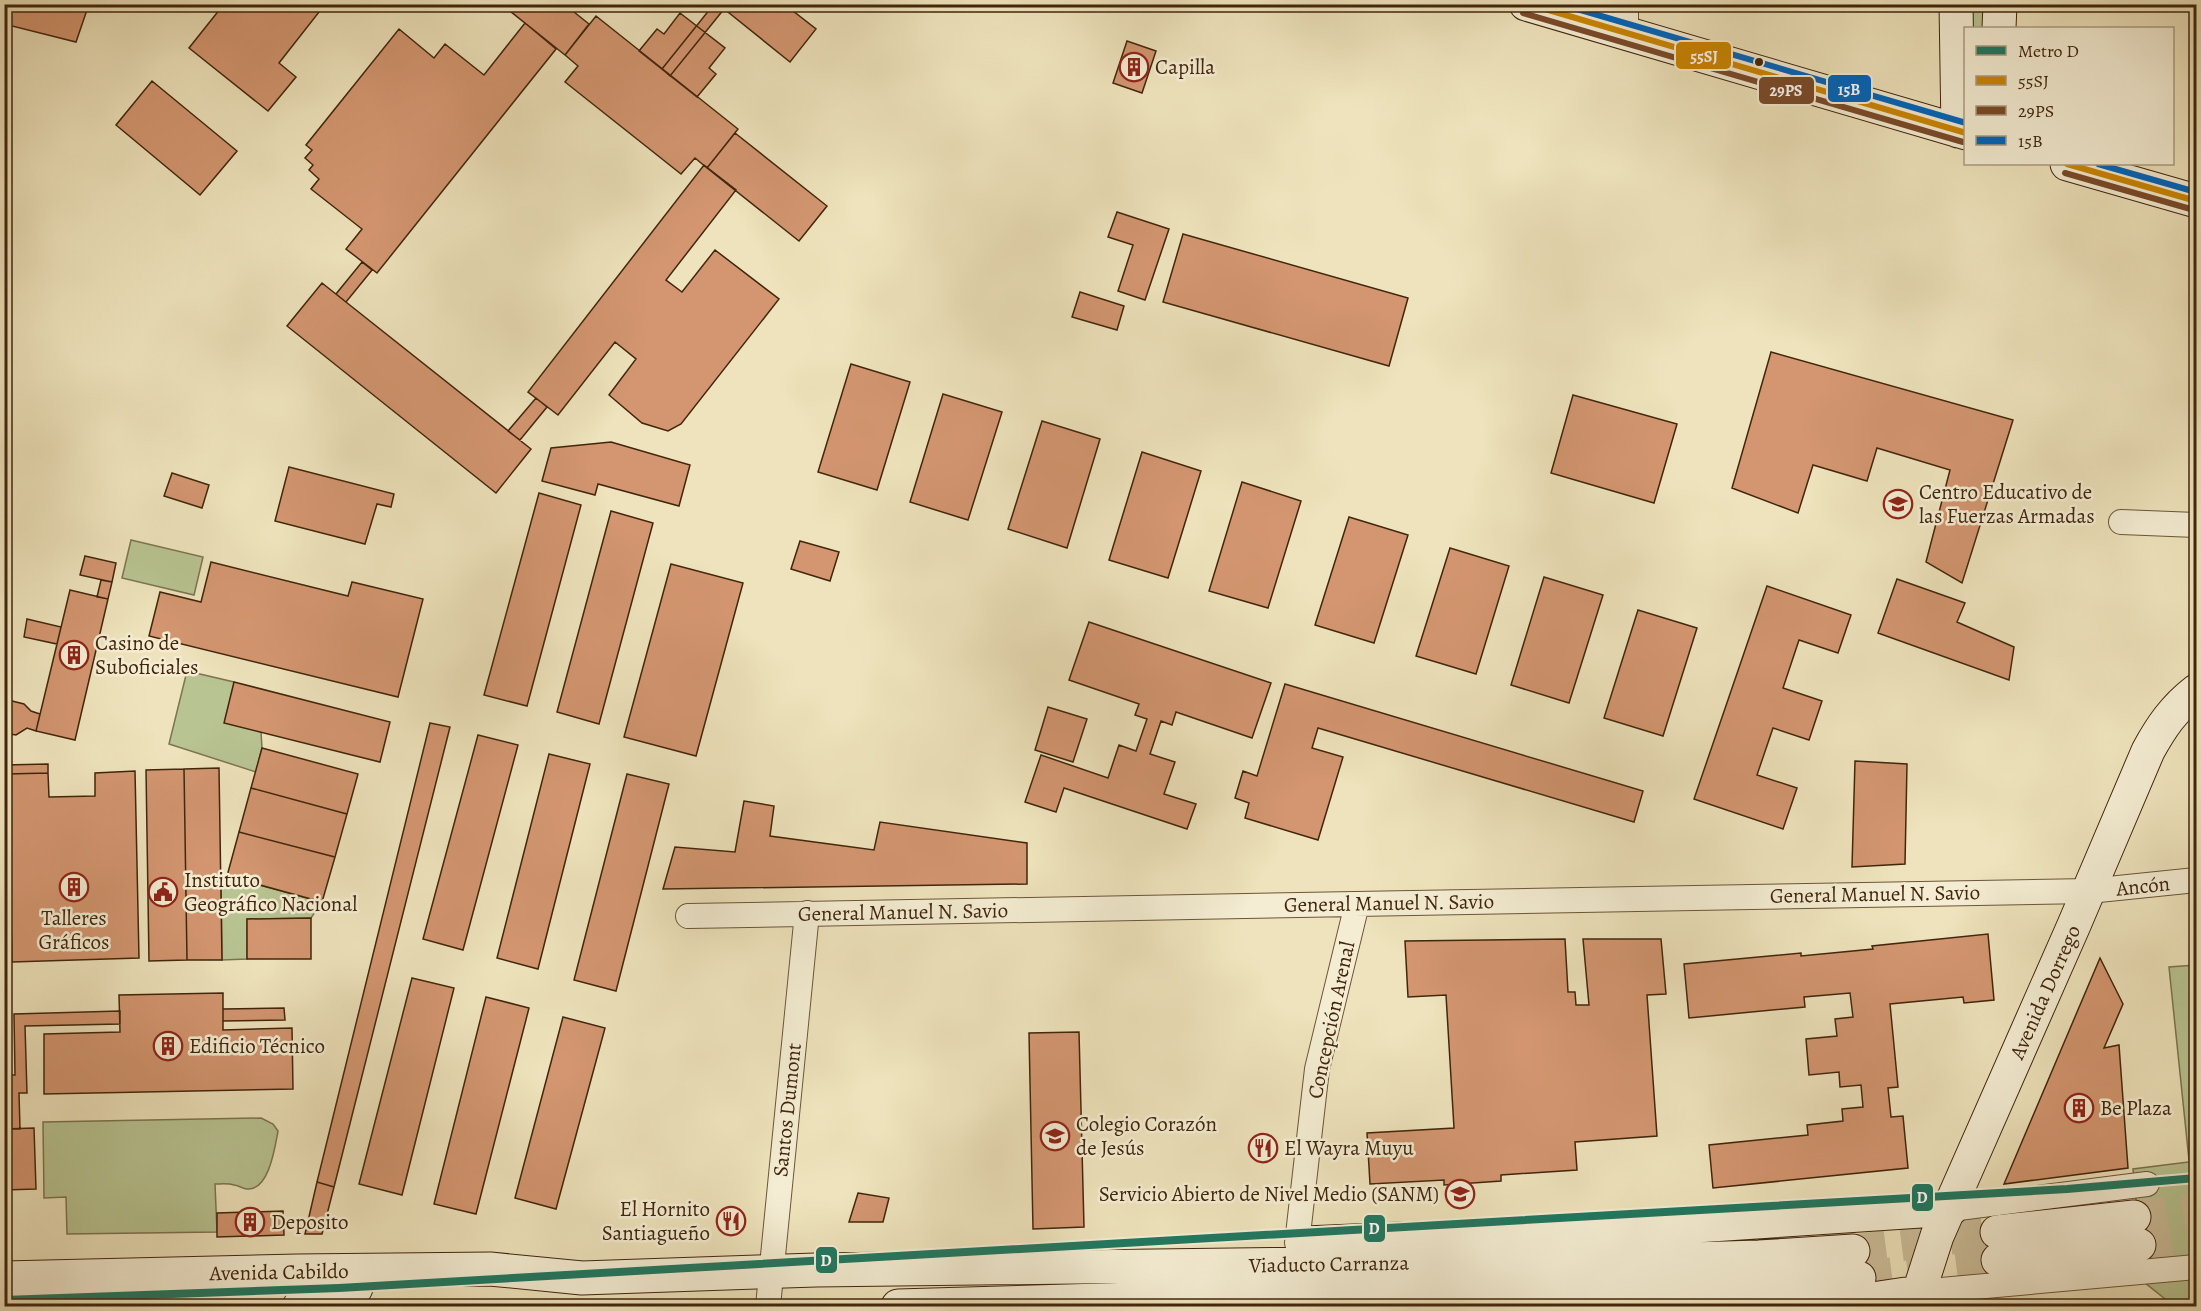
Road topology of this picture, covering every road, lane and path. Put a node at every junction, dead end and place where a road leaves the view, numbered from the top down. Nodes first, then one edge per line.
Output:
1 (1526, 4) edge
2 (1956, 4) edge
3 (2000, 4) edge
4 (1626, 20) edge
5 (2000, 27) edge
6 (1962, 132) edge
7 (2070, 165) edge
8 (2196, 201) edge
9 (2121, 522) dead end
10 (2196, 525) edge
11 (2196, 691) edge
12 (2196, 880) edge
13 (2089, 891) junction
14 (1357, 904) junction
15 (807, 913) junction
16 (688, 916) dead end
17 (2147, 1184) dead end
18 (1951, 1209) junction
19 (1297, 1243) junction
20 (2134, 1245) junction
21 (1997, 1246) tunnel mouth
22 (2196, 1267) edge
23 (811, 1271) junction
24 (770, 1272) junction
25 (4, 1278) edge
26 (582, 1278) junction
27 (1917, 1299) edge
28 (300, 1306) edge
29 (768, 1306) edge
30 (898, 1306) edge
31 (1745, 1306) edge

1 - 4 main road
2 - 6 main road
3 - 5 main road
4 - 6 main road
7 - 8 main road
9 - 10 street
11 - 13 main road, Avenida Dorrego
12 - 13 street, Ancón
13 - 14 street, General Manuel N. Savio
13 - 18 main road, Avenida Dorrego
14 - 15 street, General Manuel N. Savio
14 - 19 street, Concepción Arenal
15 - 16 street, General Manuel N. Savio
15 - 24 street, Santos Dumont
17 - 18 street
18 - 19 main road, Avenida Cabildo
18 - 27 main road, Avenida Dorrego
19 - 23 main road, Avenida Cabildo
20 - 21 main road
20 - 22 street
20 - 27 street
23 - 24 main road, Avenida Cabildo
23 - 30 main road, Viaducto Carranza
24 - 26 main road, Avenida Cabildo
24 - 29 street, Santos Dumont
25 - 26 main road, Avenida Cabildo
26 - 28 main road
27 - 31 main road

